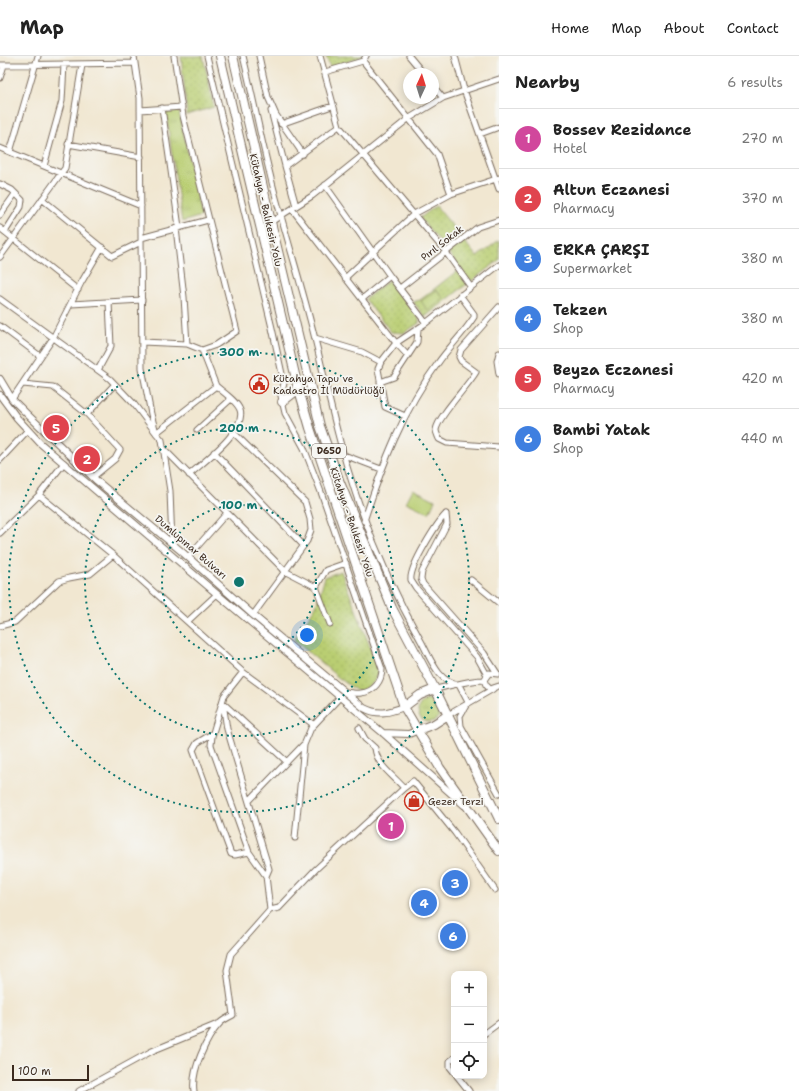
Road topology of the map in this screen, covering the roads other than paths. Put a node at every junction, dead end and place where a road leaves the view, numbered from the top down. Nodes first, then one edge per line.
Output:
1 (38, 56) edge
2 (134, 56) edge
3 (174, 56) edge
4 (207, 56) edge
5 (220, 56) edge
6 (233, 56) edge
7 (243, 56) edge
8 (259, 56) edge
9 (320, 56) edge
10 (409, 56) edge
11 (455, 56) edge
12 (365, 58) edge
13 (135, 63) junction
14 (2, 65) edge
15 (36, 65) junction
16 (64, 65) junction
17 (82, 65) junction
18 (419, 68) edge
19 (325, 72) junction
20 (0, 78) edge
21 (499, 79) edge
22 (464, 90) junction
23 (439, 93) edge
24 (268, 97) junction
25 (443, 98) junction
26 (332, 106) junction
27 (182, 107) junction
28 (162, 108) junction
29 (140, 110) junction
30 (408, 118) junction
31 (281, 124) junction
32 (339, 126) junction
33 (499, 127) edge
34 (480, 134) junction
35 (68, 144) junction
36 (0, 148) edge
37 (10, 152) junction
38 (363, 153) junction
39 (302, 154) junction
40 (141, 157) junction
41 (44, 166) junction
42 (285, 166) junction
43 (61, 174) junction
44 (497, 179) edge
45 (0, 184) edge
46 (325, 185) junction
47 (499, 189) edge
48 (15, 194) junction
49 (451, 194) junction
50 (42, 199) junction
51 (278, 204) junction
52 (141, 206) junction
53 (294, 207) junction
54 (286, 212) junction
55 (414, 214) junction
56 (0, 215) edge
57 (281, 216) junction
58 (208, 220) junction
59 (499, 220) edge
60 (271, 222) junction
61 (178, 227) junction
62 (0, 228) edge
63 (5, 232) junction
64 (13, 239) junction
65 (141, 240) junction
66 (102, 247) junction
67 (445, 251) junction
68 (372, 253) junction
69 (0, 257) edge
70 (499, 265) edge
71 (390, 276) junction
72 (345, 278) junction
73 (470, 286) junction
74 (400, 288) junction
75 (78, 290) junction
76 (460, 295) junction
77 (0, 299) edge
78 (362, 299) junction
79 (142, 300) junction
80 (109, 302) junction
81 (71, 304) junction
82 (499, 306) edge
83 (426, 323) junction
84 (0, 326) edge
85 (418, 329) junction
86 (53, 338) junction
87 (315, 338) junction
88 (142, 342) junction
89 (396, 343) junction
90 (187, 344) junction
91 (202, 350) junction
92 (499, 353) edge
93 (40, 356) junction
94 (408, 356) junction
95 (381, 362) junction
96 (98, 370) junction
97 (499, 374) edge
98 (0, 379) edge
99 (380, 382) junction
100 (297, 383) junction
101 (23, 384) junction
102 (115, 384) junction
103 (216, 386) junction
104 (0, 395) edge
105 (12, 399) junction
106 (231, 399) junction
107 (282, 402) junction
108 (87, 414) junction
109 (405, 416) junction
110 (28, 430) junction
111 (197, 430) dead end
112 (234, 432) junction
113 (156, 433) junction
114 (499, 447) edge
115 (163, 448) junction
116 (214, 452) junction
117 (344, 455) junction
118 (0, 460) edge
119 (64, 462) junction
120 (381, 469) junction
121 (189, 475) junction
122 (93, 477) junction
123 (39, 494) junction
124 (227, 513) junction
125 (364, 521) junction
126 (0, 533) edge
127 (172, 543) junction
128 (303, 545) junction
129 (113, 555) junction
130 (188, 557) junction
131 (346, 563) junction
132 (285, 571) junction
133 (471, 580) dead end
134 (316, 587) junction
135 (217, 594) junction
136 (499, 603) edge
137 (253, 615) junction
138 (188, 621) junction
139 (330, 624) dead end
140 (0, 626) edge
141 (244, 672) junction
142 (498, 674) edge
143 (486, 677) junction
144 (443, 679) junction
145 (458, 685) junction
146 (499, 686) edge
147 (438, 689) junction
148 (493, 689) junction
149 (344, 692) junction
150 (340, 697) junction
151 (468, 702) junction
152 (222, 703) junction
153 (404, 707) junction
154 (448, 715) junction
155 (314, 724) junction
156 (359, 728) dead end
157 (418, 730) junction
158 (213, 733) junction
159 (383, 733) junction
160 (304, 745) junction
161 (287, 762) junction
162 (404, 788) junction
163 (499, 794) edge
164 (249, 801) junction
165 (470, 811) junction
166 (499, 819) edge
167 (295, 838) dead end
168 (499, 851) edge
169 (250, 852) junction
170 (266, 876) junction
171 (494, 890) dead end
172 (270, 910) junction
173 (220, 1022) junction
174 (499, 1022) edge
175 (487, 1032) edge
176 (459, 1079) edge
177 (79, 1091) edge
178 (194, 1091) edge
179 (469, 1091) edge

1 - 15 street
2 - 13 street
3 - 27 street
4 - 107 street
5 - 100 highway, Kütahya - Balıkesir Yolu / D650
6 - 60 highway, Kütahya - Balıkesir Yolu / D650
7 - 51 street
8 - 24 street
9 - 19 street
10 - 18 street
11 - 22 street
12 - 19 street
12 - 30 street
13 - 17 street
13 - 29 street
14 - 15 street
14 - 20 street
15 - 16 street
15 - 37 street
16 - 17 street
16 - 41 street
17 - 35 street
19 - 26 street
21 - 22 street
22 - 25 street
22 - 34 street
23 - 25 street
24 - 31 street
24 - 42 street
25 - 30 street
26 - 31 street
26 - 32 street
27 - 28 street
27 - 58 street
28 - 29 street
28 - 61 street
29 - 40 street
30 - 38 street
30 - 49 street
31 - 39 street
32 - 38 street
32 - 39 street
33 - 34 street
34 - 44 street
35 - 40 street
35 - 43 street
36 - 37 street
37 - 41 street
38 - 46 street
38 - 55 street
39 - 42 street
40 - 52 street
41 - 43 street
42 - 53 street
43 - 50 street
43 - 52 street
44 - 47 street
44 - 49 street
45 - 48 street
46 - 53 street
46 - 68 street
48 - 56 street
48 - 63 street
49 - 55 street
50 - 64 street
50 - 66 street
51 - 54 street
51 - 57 street
52 - 65 street
53 - 54 street
53 - 72 street
54 - 57 street
55 - 67 street
55 - 68 street
57 - 60 street
57 - 87 street
58 - 61 street
58 - 91 street
59 - 67 street, Pırıl Sokak
60 - 147 highway, Kütahya - Balıkesir Yolu / D650
61 - 65 street
61 - 90 street
62 - 63 street
63 - 64 street
64 - 69 street
64 - 75 street
65 - 66 street
65 - 79 street
66 - 75 street
67 - 73 street
67 - 74 street, Pırıl Sokak
68 - 71 street
68 - 72 street
70 - 73 street
71 - 74 street
71 - 78 street
72 - 78 street
73 - 76 street
74 - 83 street
75 - 81 street
76 - 83 street
76 - 109 street
77 - 86 street
78 - 89 street
79 - 80 street
79 - 88 street
80 - 81 street
80 - 96 street
81 - 86 street
82 - 114 street
83 - 85 street
84 - 93 street
85 - 89 street
85 - 94 street
86 - 93 street
86 - 96 street
87 - 95 street
87 - 117 street
88 - 90 street
88 - 113 street
89 - 94 street
89 - 95 street
90 - 91 street
91 - 103 street
92 - 97 street
93 - 101 street
94 - 99 street
95 - 99 street
96 - 102 street
98 - 105 main road, Dumlupınar Bulvarı
99 - 109 street
100 - 107 highway
100 - 153 highway, Kütahya - Balıkesir Yolu / D650
101 - 105 street
101 - 108 street
102 - 108 street
102 - 113 street
103 - 106 street
103 - 113 street
104 - 110 main road, Dumlupınar Bulvarı
105 - 122 main road, Dumlupınar Bulvarı
106 - 111 street
106 - 112 street
107 - 131 street
108 - 122 street
109 - 120 street
110 - 118 street
110 - 119 main road, Dumlupınar Bulvarı
112 - 116 street
112 - 128 street
113 - 115 street
115 - 121 street
115 - 127 street
116 - 121 street
116 - 128 street
117 - 120 street
117 - 125 street
119 - 123 street
119 - 135 main road, Dumlupınar Bulvarı
120 - 125 street
121 - 124 street
122 - 127 main road, Dumlupınar Bulvarı
123 - 126 street
123 - 129 street
124 - 130 street
124 - 132 street
125 - 144 street
127 - 130 main road, Dumlupınar Bulvarı
128 - 132 street
129 - 138 street
129 - 140 street
130 - 137 main road, Dumlupınar Bulvarı
131 - 134 street
131 - 149 street
132 - 134 street
132 - 137 street
133 - 136 street
134 - 139 street
135 - 138 street
135 - 150 main road, Dumlupınar Bulvarı
137 - 149 main road, Dumlupınar Bulvarı
138 - 141 street
141 - 152 street
141 - 155 street
142 - 143 street
142 - 143 street
143 - 145 street
143 - 148 street
144 - 145 street
144 - 147 street
145 - 147 street
145 - 151 street
146 - 148 street
147 - 153 highway
147 - 154 highway, Kütahya - Balıkesir Yolu / D650
148 - 151 street
149 - 153 main road, Dumlupınar Bulvarı
150 - 155 street
150 - 159 main road, Dumlupınar Bulvarı
151 - 154 street
151 - 163 street
152 - 158 street
152 - 161 street
152 - 164 street
153 - 157 highway, Kütahya - Balıkesir Yolu / D650
154 - 157 highway
154 - 166 highway, Kütahya - Balıkesir Yolu / D650
155 - 160 street
156 - 162 street
157 - 159 main road
157 - 165 highway, Kütahya - Balıkesir Yolu / D650
158 - 169 street
158 - 169 street
159 - 165 main road, Dumlupınar Bulvarı
160 - 161 street
160 - 167 street
161 - 164 street
162 - 171 street
162 - 172 street
164 - 170 street
165 - 168 highway, Kütahya - Balıkesir Yolu / D650
169 - 170 street
170 - 172 street
172 - 173 street
173 - 177 street
173 - 178 street
174 - 175 street
176 - 179 street

